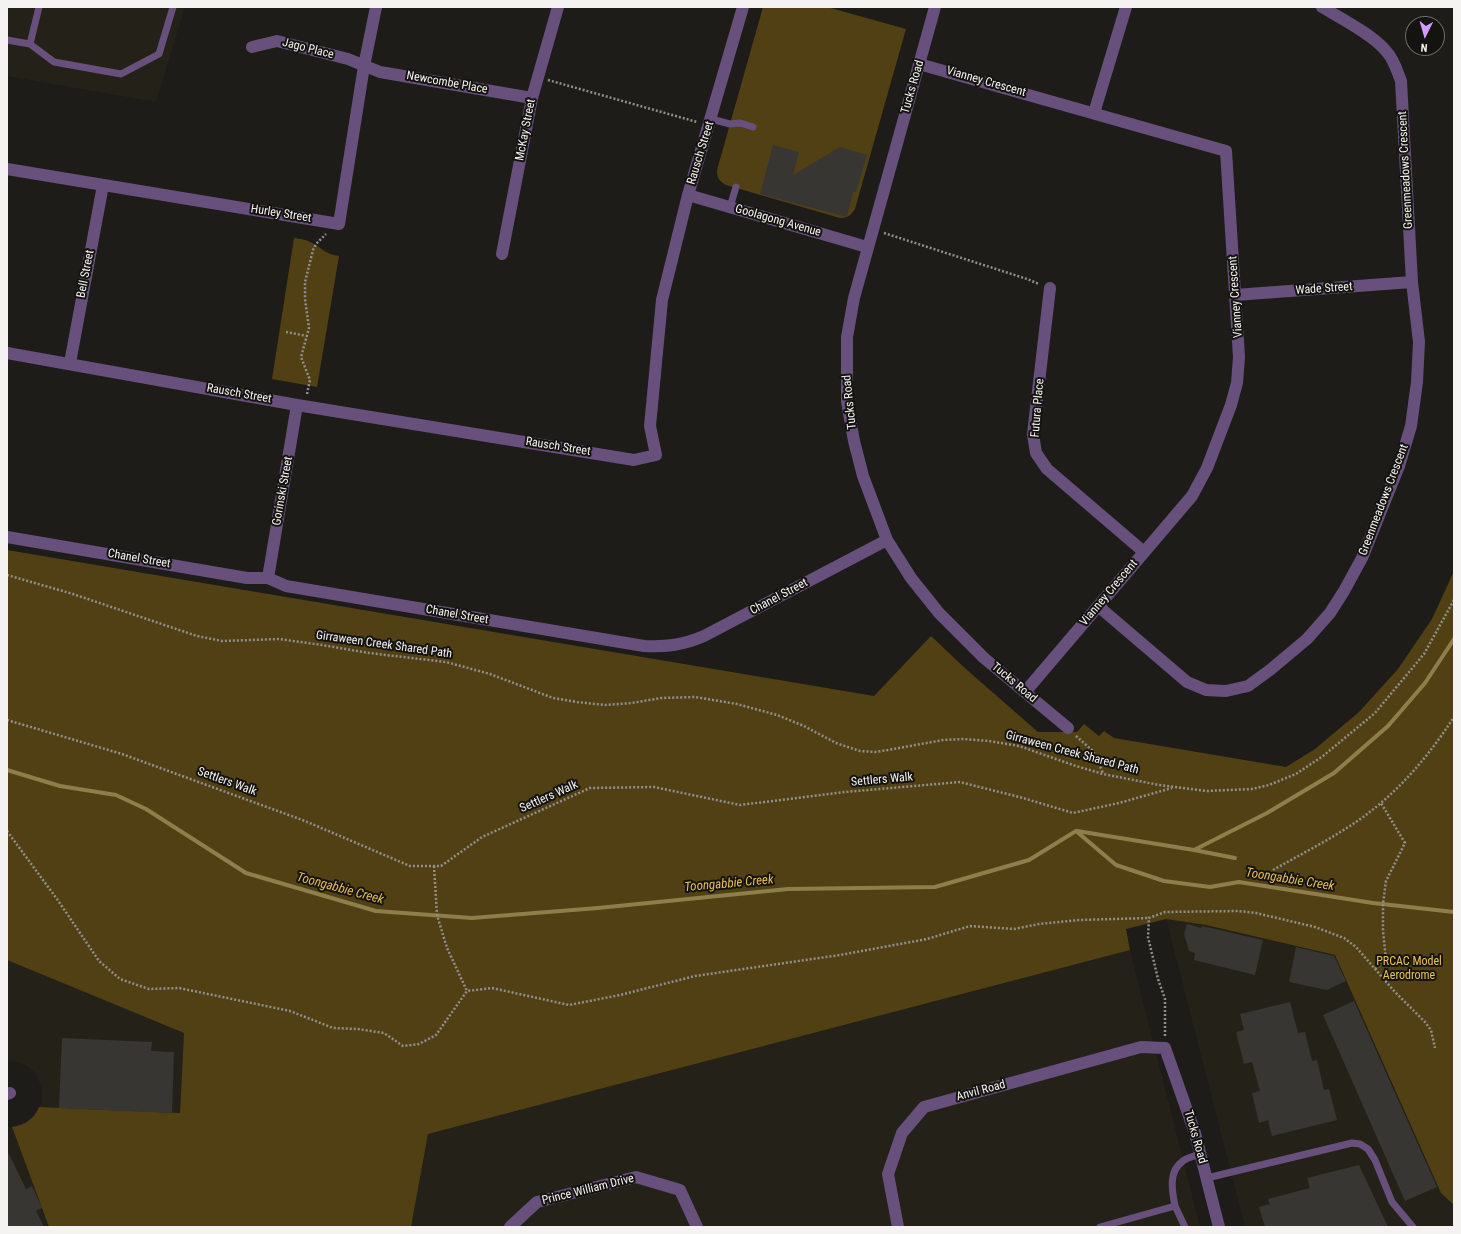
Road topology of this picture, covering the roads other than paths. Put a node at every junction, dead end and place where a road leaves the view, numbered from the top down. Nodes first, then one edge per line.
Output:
1 (39, 7) edge
2 (173, 7) edge
3 (376, 7) edge
4 (558, 7) edge
5 (743, 7) edge
6 (935, 7) edge
7 (1126, 7) edge
8 (1322, 7) edge
9 (7, 40) edge
10 (30, 44) junction
11 (252, 47) dead end
12 (919, 64) junction
13 (364, 66) junction
14 (532, 98) junction
15 (1094, 113) junction
16 (710, 122) junction
17 (754, 127) dead end
18 (7, 169) edge
19 (103, 185) junction
20 (736, 187) dead end
21 (688, 195) junction
22 (730, 208) junction
23 (867, 247) junction
24 (502, 254) dead end
25 (1412, 282) junction
26 (1050, 288) road end
27 (1235, 295) junction
28 (7, 353) edge
29 (70, 363) junction
30 (301, 405) junction
31 (7, 537) edge
32 (887, 540) junction
33 (1144, 552) junction
34 (268, 578) junction
35 (1098, 606) junction
36 (1025, 692) junction
37 (1068, 728) road end
38 (1166, 1048) joint
39 (1201, 1154) junction
40 (1207, 1178) junction
41 (1175, 1206) junction
42 (510, 1227) edge
43 (697, 1227) edge
44 (898, 1227) edge
45 (1100, 1227) edge
46 (1185, 1227) edge
47 (1219, 1227) edge
48 (1412, 1227) edge

1 - 10 lane
2 - 10 lane
3 - 13 street
4 - 14 street, McKay Street
5 - 16 street, Rausch Street
6 - 12 street, Tucks Road
7 - 15 street
8 - 25 street, Greenmeadows Crescent
9 - 10 lane
11 - 13 street, Jago Place
12 - 15 street, Vianney Crescent
12 - 23 street, Tucks Road
13 - 14 street, Newcombe Place
13 - 19 street, Hurley Street
14 - 24 street, McKay Street
15 - 27 street, Vianney Crescent
16 - 17 lane
16 - 21 street, Rausch Street
18 - 19 street, Hurley Street
19 - 29 street, Bell Street
20 - 22 lane
21 - 22 street, Goolagong Avenue
21 - 30 street, Rausch Street
22 - 23 street, Goolagong Avenue
23 - 32 street, Tucks Road
25 - 27 street, Wade Street
25 - 35 street, Greenmeadows Crescent
26 - 33 street, Futura Place
27 - 33 street, Vianney Crescent
28 - 29 street, Rausch Street
29 - 30 street, Rausch Street
30 - 34 street, Gorinski Street
31 - 34 street, Chanel Street
32 - 34 street, Chanel Street
32 - 36 street, Tucks Road
33 - 35 street, Vianney Crescent
35 - 36 street, Vianney Crescent
36 - 37 street, Tucks Road
38 - 39 street, Tucks Road
38 - 44 street, Anvil Road
39 - 40 street, Tucks Road
39 - 41 lane
40 - 47 street, Tucks Road
40 - 48 lane
41 - 45 lane
41 - 46 lane
42 - 43 street, Prince William Drive

